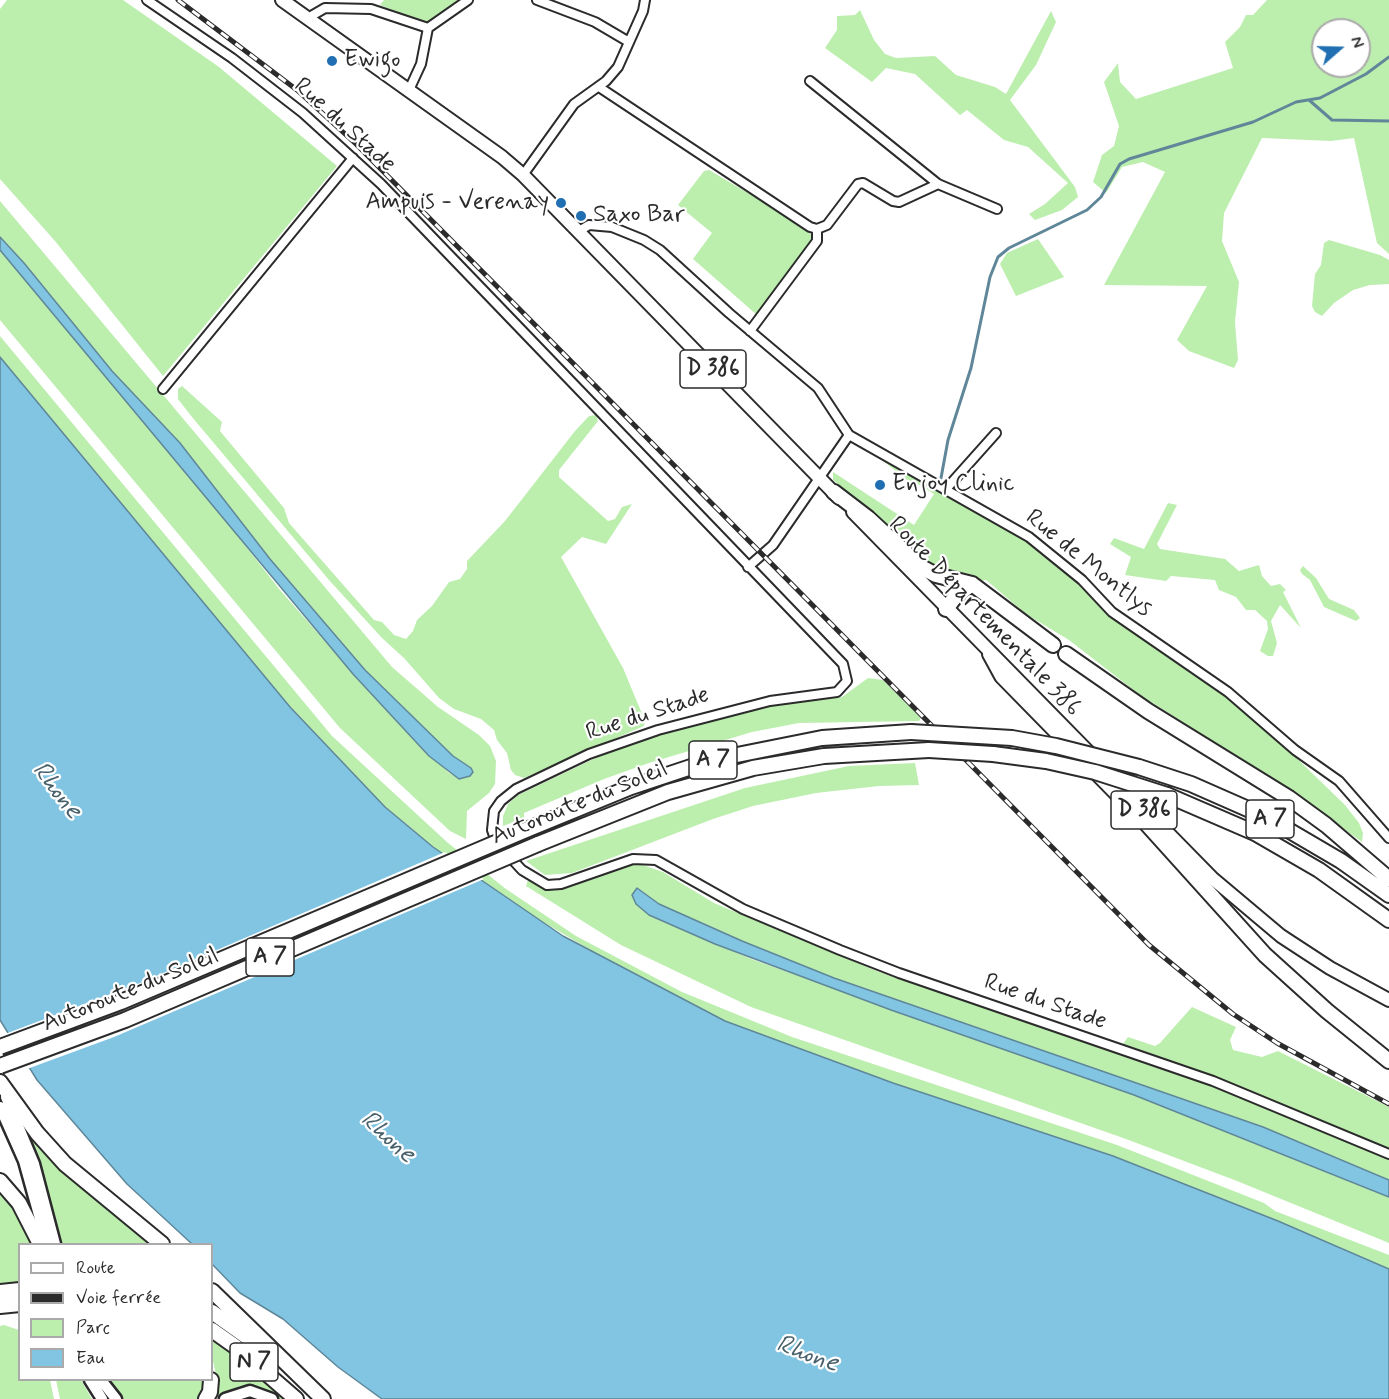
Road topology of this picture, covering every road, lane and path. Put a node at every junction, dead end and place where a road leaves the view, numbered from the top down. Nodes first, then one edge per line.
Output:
1 (147, 0) edge
2 (282, 0) edge
3 (378, 0) edge
4 (468, 0) edge
5 (537, 0) edge
6 (645, 0) edge
7 (371, 9) junction
8 (310, 20) junction
9 (428, 28) junction
10 (629, 42) junction
11 (810, 81) dead end
12 (599, 87) junction
13 (409, 90) junction
14 (352, 158) junction
15 (523, 175) junction
16 (938, 184) junction
17 (997, 209) dead end
18 (817, 229) junction
19 (579, 231) junction
20 (750, 331) junction
21 (163, 389) dead end
22 (996, 434) dead end
23 (849, 435) junction
24 (819, 477) junction
25 (946, 489) junction
26 (834, 492) junction
27 (748, 567) junction
28 (972, 584) junction
29 (946, 609) junction
30 (1053, 645) dead end
31 (990, 654) junction
32 (1066, 654) dead end
33 (1389, 838) edge
34 (1389, 879) edge
35 (1389, 896) edge
36 (1389, 920) edge
37 (1389, 1000) edge
38 (0, 1047) edge
39 (1389, 1060) edge
40 (0, 1066) edge
41 (0, 1084) edge
42 (0, 1107) edge
43 (1389, 1154) edge
44 (0, 1181) edge
45 (39, 1243) edge
46 (46, 1243) edge
47 (54, 1243) edge
48 (160, 1243) edge
49 (18, 1290) edge
50 (0, 1292) edge
51 (213, 1292) edge
52 (18, 1304) edge
53 (0, 1306) edge
54 (213, 1313) edge
55 (213, 1331) edge
56 (278, 1358) junction
57 (91, 1381) edge
58 (102, 1381) edge
59 (210, 1381) edge
60 (102, 1399) edge
61 (116, 1399) edge
62 (206, 1399) edge
63 (225, 1399) edge
64 (272, 1399) edge
65 (296, 1399) edge
66 (323, 1399) edge

1 - 14 street, Rue du Stade
2 - 8 main road, Route Départementale 386 / D 386
3 - 7 street
4 - 9 street
5 - 10 street
6 - 10 street
7 - 8 street
7 - 9 street
8 - 13 main road, Route Départementale 386 / D 386
9 - 13 street
10 - 12 street
11 - 16 street
12 - 15 street
12 - 18 street
13 - 15 main road, Route Départementale 386 / D 386
14 - 21 street
14 - 27 street, Rue du Stade
15 - 19 main road, Route Départementale 386 / D 386
16 - 17 street
16 - 18 street
18 - 20 street
19 - 20 street, Rue de Montlys
19 - 24 main road, Route Départementale 386 / D 386
20 - 23 street, Rue de Montlys
22 - 25 street
23 - 24 street
23 - 25 street, Rue de Montlys
24 - 26 main road, Route Départementale 386 / D 386
24 - 27 street
25 - 33 street, Rue de Montlys
26 - 28 highway
26 - 29 main road, Route Départementale 386 / D 386
27 - 43 street, Rue du Stade
28 - 29 highway
28 - 30 highway
29 - 31 main road, Route Départementale 386 / D 386
31 - 37 main road, Route Départementale 386 / D 386
31 - 39 highway
32 - 34 highway
35 - 38 highway, Autoroute du Soleil / A 7, bridge
36 - 40 highway, Autoroute du Soleil / A 7, bridge
41 - 47 main road
41 - 48 highway
42 - 46 main road
44 - 45 highway
49 - 50 highway
51 - 56 highway
52 - 53 highway
54 - 56 highway, N 7
55 - 65 highway, N 7
56 - 66 highway, N 7
57 - 60 main road
58 - 61 main road
59 - 62 highway
63 - 64 main road

